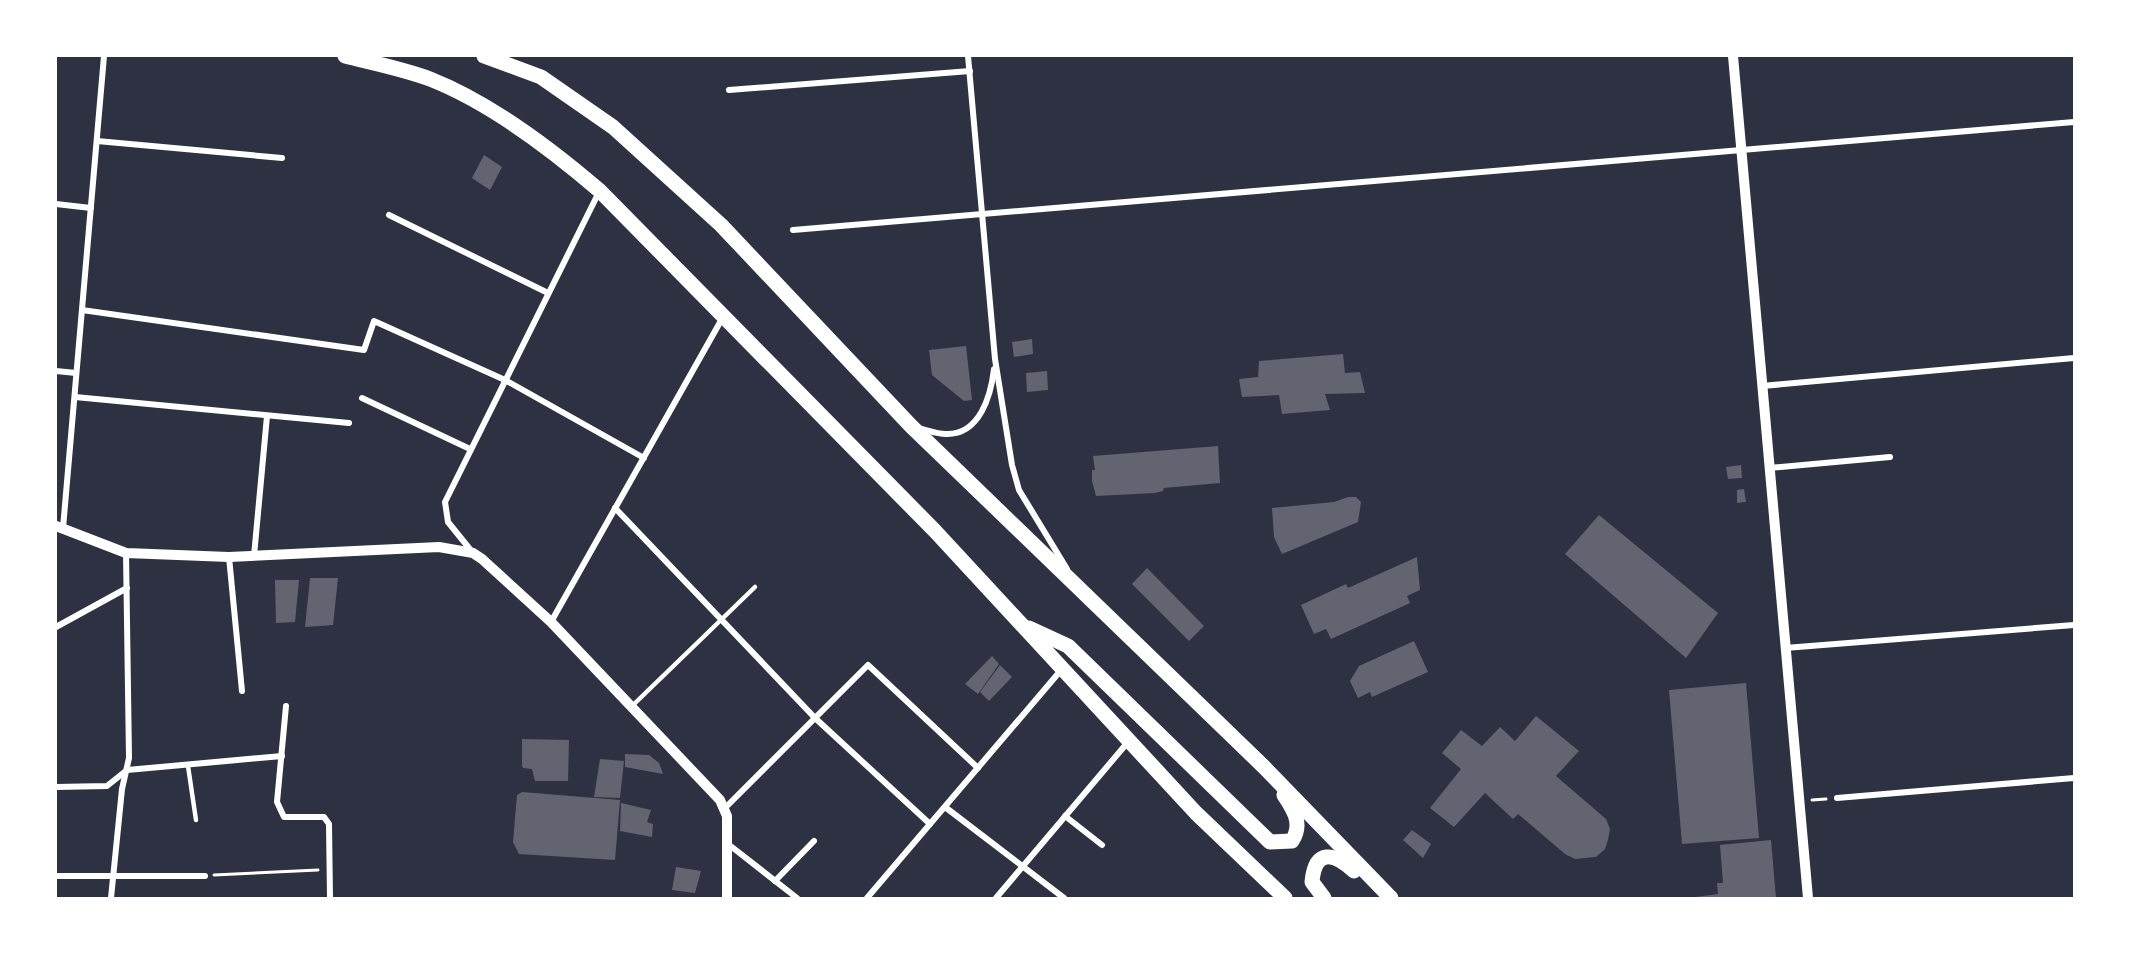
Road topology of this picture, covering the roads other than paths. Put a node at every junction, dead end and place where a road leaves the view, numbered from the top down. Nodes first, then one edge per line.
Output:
1 (104, 56) edge
2 (345, 56) edge
3 (484, 56) edge
4 (505, 56) edge
5 (968, 56) edge
6 (1732, 56) edge
7 (970, 71) junction
8 (541, 77) junction
9 (729, 90) dead end
10 (2074, 122) edge
11 (97, 141) junction
12 (1741, 150) junction
13 (282, 158) dead end
14 (600, 191) junction
15 (56, 204) edge
16 (91, 208) junction
17 (982, 214) junction
18 (389, 215) dead end
19 (793, 230) dead end
20 (548, 293) junction
21 (82, 310) junction
22 (723, 317) junction
23 (2074, 358) edge
24 (995, 359) junction
25 (56, 371) edge
26 (76, 373) junction
27 (505, 380) junction
28 (1762, 386) junction
29 (75, 397) junction
30 (362, 398) dead end
31 (267, 416) junction
32 (349, 423) dead end
33 (911, 426) junction
34 (470, 449) junction
35 (1890, 457) dead end
36 (644, 458) junction
37 (1769, 468) junction
38 (615, 508) junction
39 (59, 527) edge
40 (126, 553) junction
41 (473, 553) junction
42 (254, 556) junction
43 (229, 557) junction
44 (755, 587) dead end
45 (1079, 587) junction
46 (127, 588) junction
47 (722, 619) junction
48 (551, 622) junction
49 (1021, 624) junction
50 (2074, 625) edge
51 (56, 627) edge
52 (1785, 648) junction
53 (1063, 669) junction
54 (242, 691) dead end
55 (286, 706) dead end
56 (631, 707) junction
57 (815, 718) junction
58 (1128, 742) junction
59 (282, 756) junction
60 (188, 766) junction
61 (1264, 767) junction
62 (978, 768) junction
63 (127, 770) junction
64 (2074, 778) edge
65 (56, 787) edge
66 (1837, 798) road end
67 (945, 807) junction
68 (725, 808) junction
69 (1065, 816) junction
70 (196, 820) dead end
71 (930, 824) junction
72 (814, 841) dead end
73 (728, 844) junction
74 (1102, 845) dead end
75 (1022, 868) junction
76 (113, 875) junction
77 (56, 876) edge
78 (205, 876) road end
79 (775, 881) junction
80 (111, 898) edge
81 (330, 898) edge
82 (728, 898) edge
83 (797, 898) edge
84 (868, 898) edge
85 (996, 898) edge
86 (1064, 898) edge
87 (1285, 898) edge
88 (1324, 898) edge
89 (1382, 898) edge
90 (1390, 898) edge
91 (1808, 898) edge

1 - 11 street
2 - 14 main road
3 - 8 main road
4 - 8 main road
5 - 7 street
6 - 12 street
7 - 9 street
7 - 17 street
8 - 33 main road
10 - 12 street
11 - 13 street
11 - 16 street
12 - 17 street
12 - 28 street
14 - 20 street
14 - 22 main road
15 - 16 street
16 - 21 street
17 - 19 street
17 - 24 street
18 - 20 street
20 - 27 street
21 - 26 street
21 - 27 street
22 - 36 street
22 - 49 main road
23 - 28 street
24 - 33 street
24 - 45 street
25 - 26 street
26 - 29 street
27 - 34 street
27 - 36 street
28 - 37 street
29 - 31 street
29 - 39 street
30 - 34 street
31 - 32 street
31 - 42 street
33 - 45 main road
34 - 41 street
35 - 37 street
36 - 38 street
37 - 52 street
38 - 47 street
38 - 48 street
39 - 40 street
40 - 43 street
40 - 46 street
41 - 42 street
41 - 48 street
42 - 43 street
43 - 54 street
44 - 47 lane
45 - 61 main road
46 - 51 street
46 - 63 street
47 - 56 lane
47 - 57 street
48 - 56 street
49 - 53 main road
49 - 61 main road
50 - 52 street
52 - 91 street
53 - 58 main road
53 - 62 street
55 - 59 street
56 - 68 street
57 - 62 street
57 - 68 street
57 - 71 street
58 - 69 street
58 - 87 main road
59 - 60 street
59 - 81 street
60 - 63 street
60 - 70 lane
61 - 90 main road
62 - 67 street
63 - 65 street
63 - 76 street
64 - 66 street
67 - 71 street
67 - 75 street
68 - 73 street
69 - 74 street
69 - 75 street
71 - 84 street
72 - 79 street
73 - 79 street
73 - 82 street
75 - 85 street
75 - 86 street
76 - 77 street
76 - 78 street
76 - 80 street
79 - 83 street
88 - 89 main road

